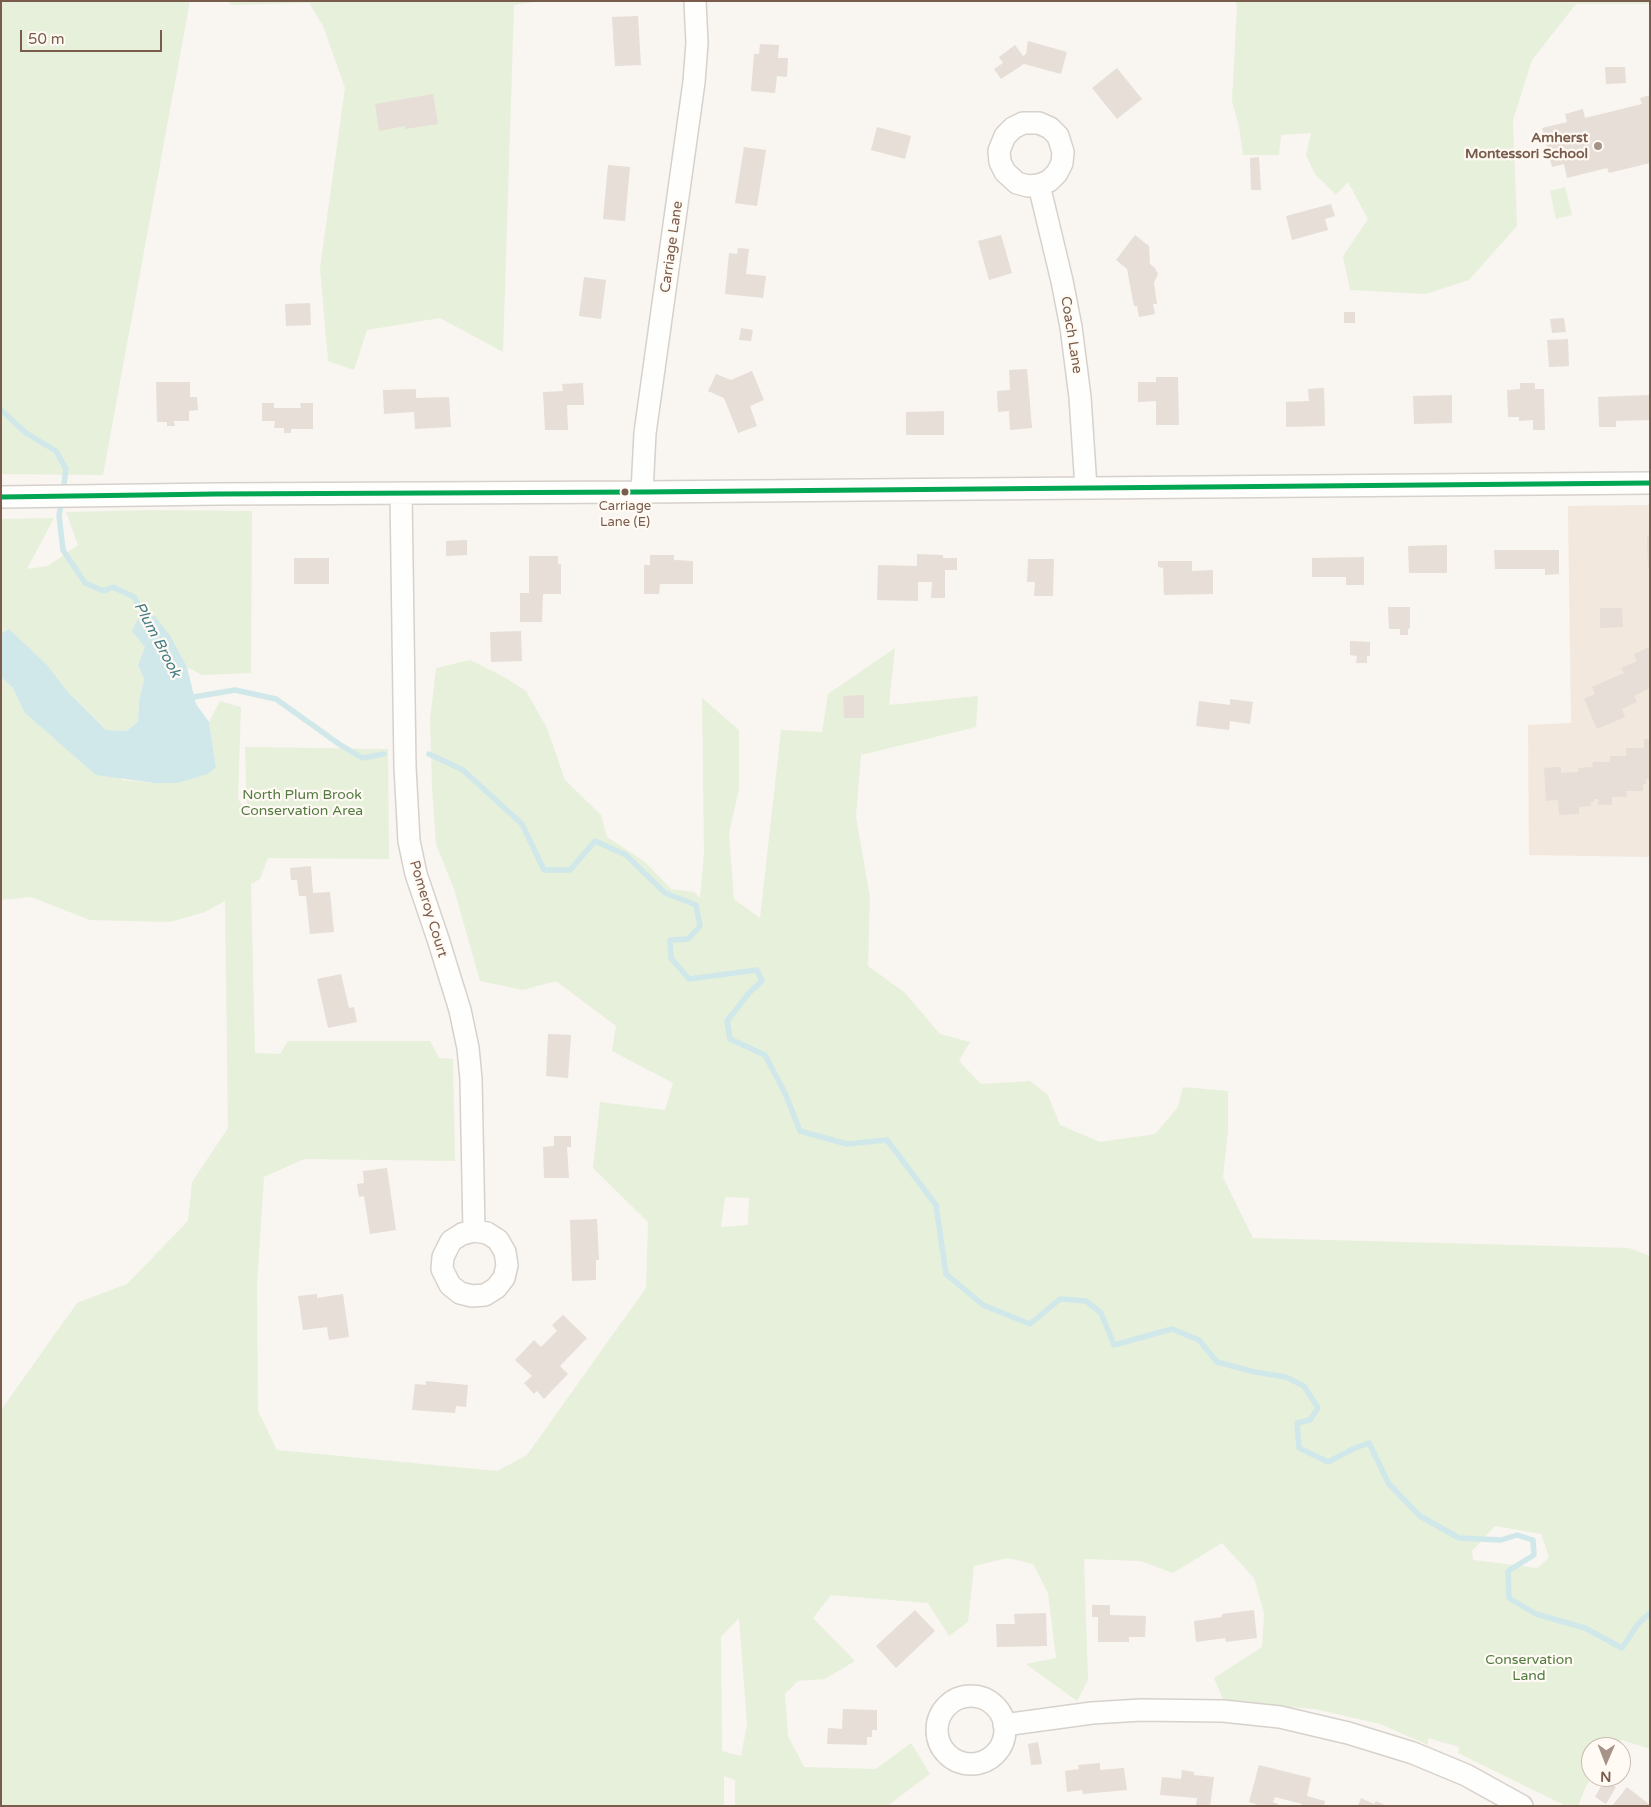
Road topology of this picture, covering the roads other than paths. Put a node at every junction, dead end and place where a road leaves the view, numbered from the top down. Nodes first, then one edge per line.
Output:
1 (695, 1) edge
2 (1038, 185) dead end
3 (1650, 483) edge
4 (1086, 488) junction
5 (642, 492) junction
6 (401, 493) junction
7 (1, 497) edge
8 (474, 1231) dead end
9 (1004, 1725) dead end
10 (1522, 1806) edge

1 - 5 street, Carriage Lane
2 - 4 street, Coach Lane
3 - 4 street
4 - 5 street
5 - 6 street
6 - 7 street
6 - 8 street, Pomeroy Court
9 - 10 street

